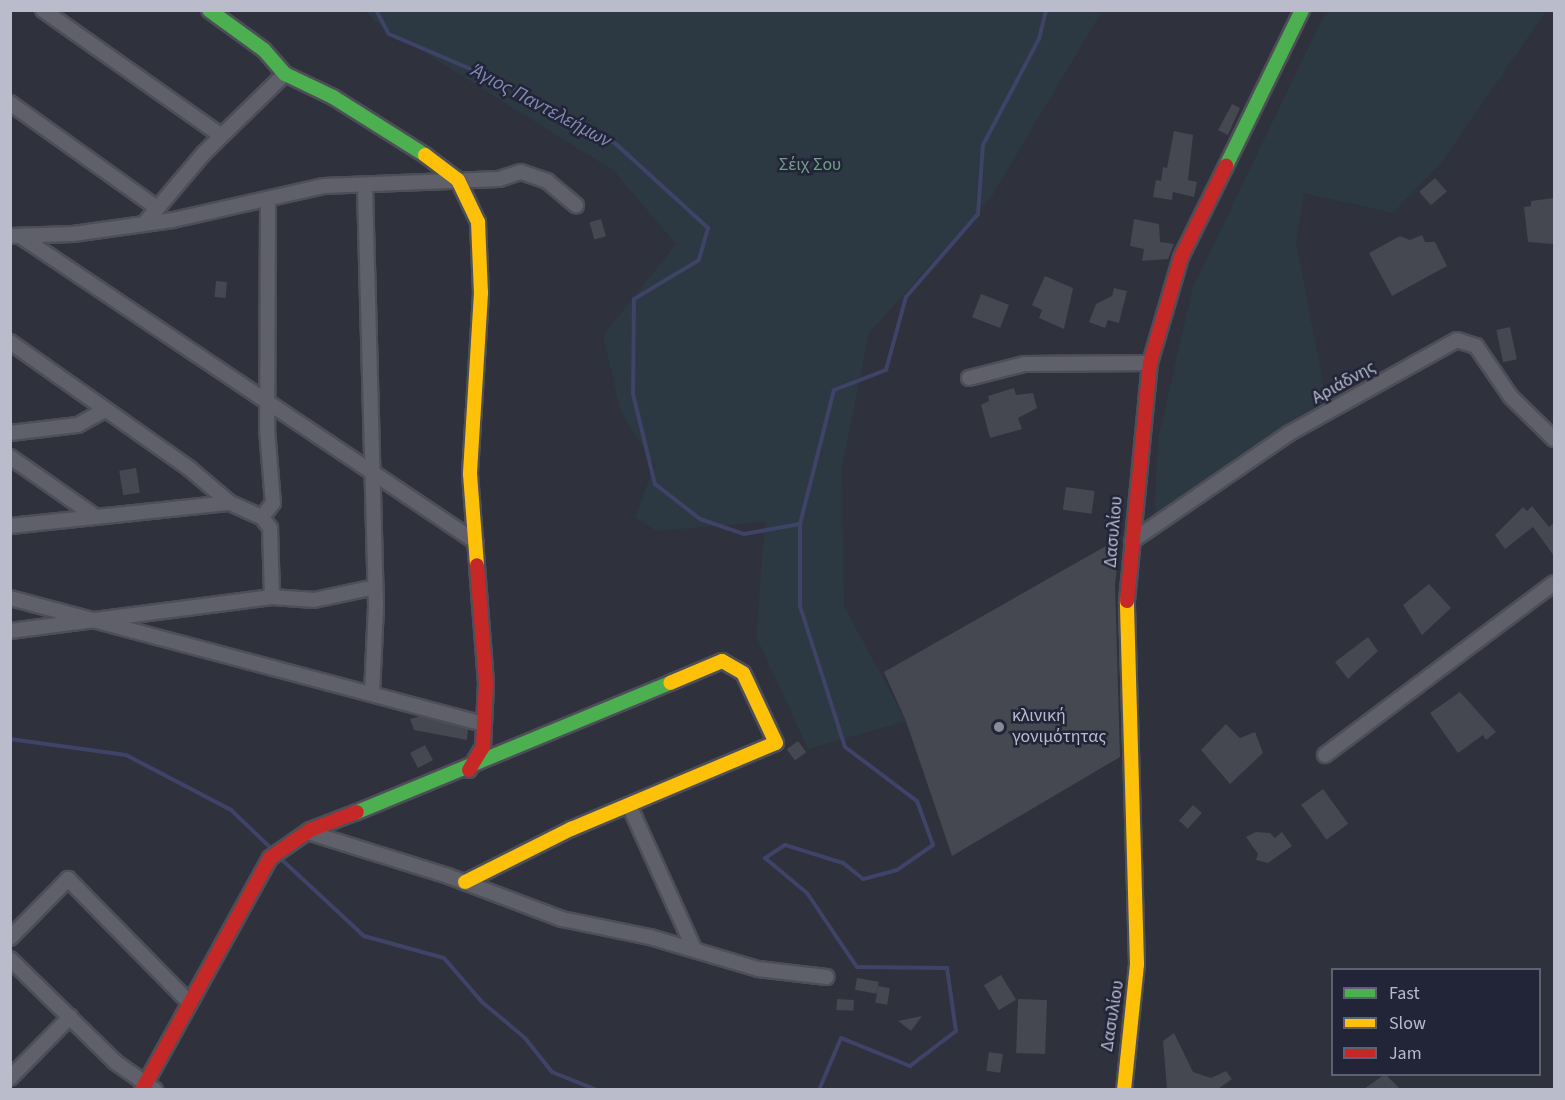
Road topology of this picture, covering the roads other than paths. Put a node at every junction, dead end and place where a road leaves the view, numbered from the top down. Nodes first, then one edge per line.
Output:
1 (43, 10) edge
2 (209, 10) edge
3 (1302, 10) edge
4 (285, 74) junction
5 (10, 103) edge
6 (220, 135) junction
7 (458, 180) junction
8 (365, 187) junction
9 (268, 199) junction
10 (576, 205) dead end
11 (157, 208) junction
12 (144, 224) junction
13 (14, 234) edge
14 (10, 342) edge
15 (1150, 363) junction
16 (969, 378) dead end
17 (269, 405) junction
18 (105, 410) junction
19 (10, 433) edge
20 (1554, 439) edge
21 (10, 457) edge
22 (371, 474) junction
23 (230, 503) junction
24 (93, 515) junction
25 (262, 517) junction
26 (10, 526) edge
27 (1132, 541) junction
28 (476, 542) junction
29 (1554, 583) edge
30 (375, 587) junction
31 (272, 597) junction
32 (10, 598) edge
33 (94, 617) junction
34 (10, 631) edge
35 (372, 693) junction
36 (484, 724) junction
37 (1325, 755) dead end
38 (469, 770) junction
39 (630, 807) junction
40 (307, 832) junction
41 (465, 882) junction
42 (10, 939) edge
43 (693, 949) junction
44 (10, 959) edge
45 (827, 977) dead end
46 (190, 1003) junction
47 (70, 1017) junction
48 (10, 1078) edge
49 (148, 1088) edge
50 (1124, 1089) edge

1 - 6 street
2 - 4 street
3 - 15 street, Δασυλίου
4 - 6 street
4 - 7 street
5 - 11 street
6 - 11 street
7 - 8 street
7 - 10 street
7 - 28 street
8 - 9 street
8 - 22 street
9 - 12 street
9 - 17 street
11 - 12 street
12 - 13 street
13 - 17 street
14 - 18 street
15 - 16 street
15 - 27 street, Δασυλίου
17 - 22 street
17 - 25 street
18 - 19 street
18 - 23 street
20 - 27 street, Αριάδνης
21 - 24 street
22 - 28 street
22 - 30 street
23 - 24 street
23 - 25 street
24 - 26 street
25 - 31 street
27 - 50 street, Δασυλίου
28 - 36 street
29 - 37 street
30 - 31 street
30 - 35 street
31 - 33 street
32 - 33 street
33 - 34 street
33 - 35 street
35 - 36 street
36 - 38 street
38 - 39 street
38 - 40 street
39 - 41 street
39 - 43 street
40 - 41 street
40 - 46 street
41 - 43 street
42 - 46 street
43 - 45 street
44 - 47 street
46 - 49 street
47 - 48 street
47 - 49 street

